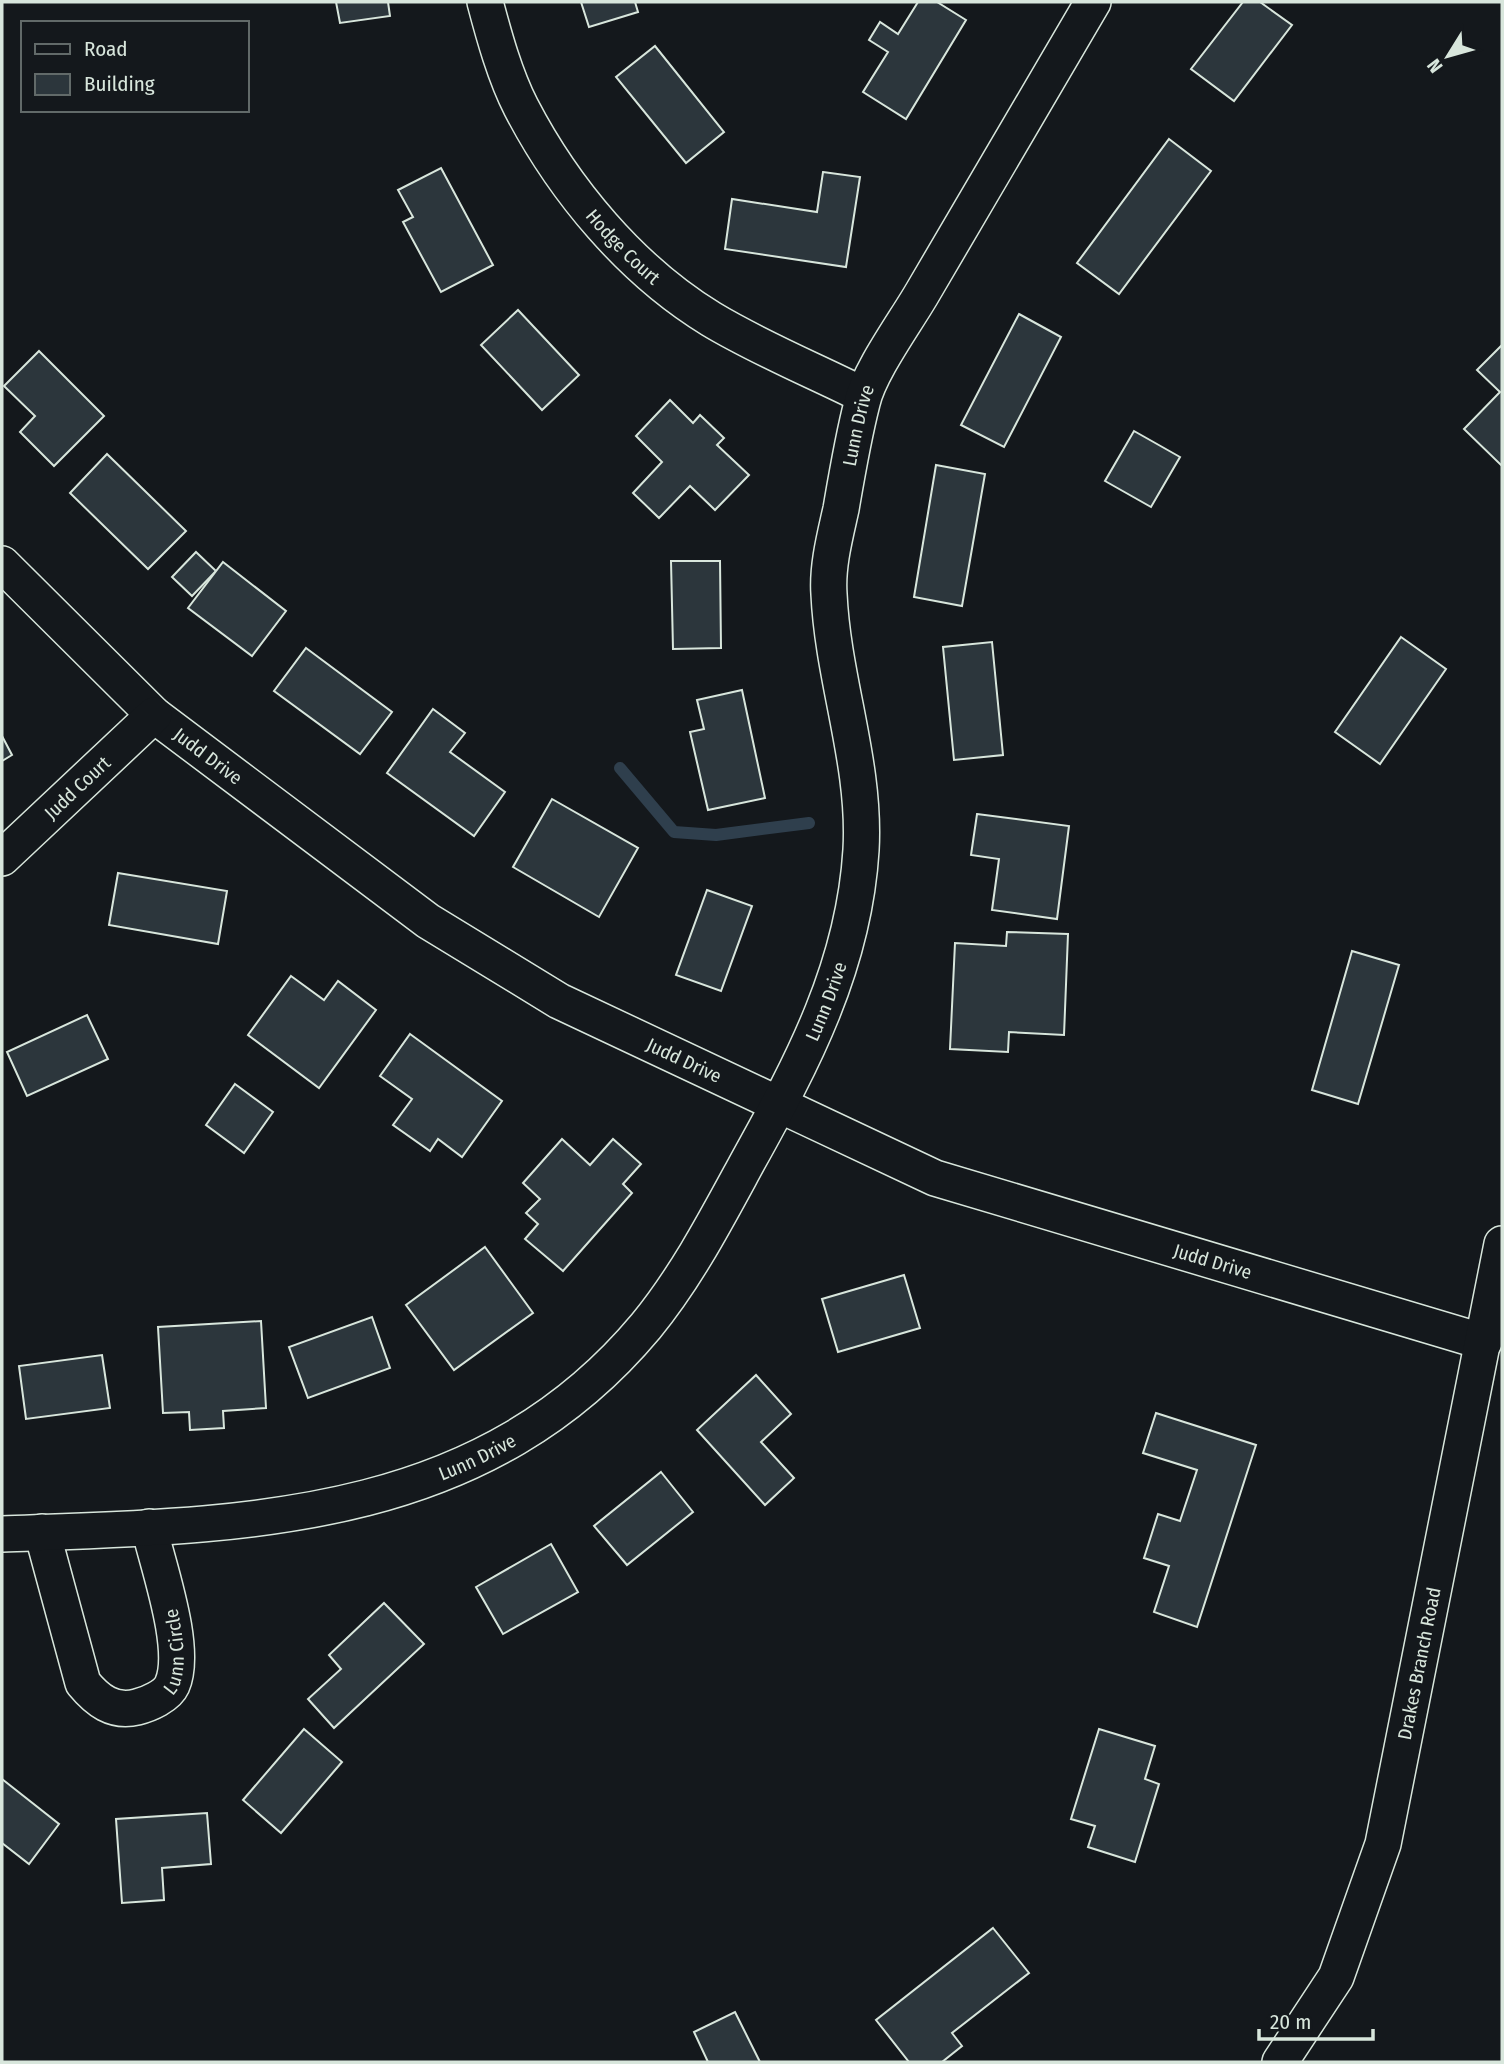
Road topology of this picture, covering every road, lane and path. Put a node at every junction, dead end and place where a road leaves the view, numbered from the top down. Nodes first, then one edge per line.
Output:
1 (485, 2) edge
2 (1093, 2) edge
3 (863, 395) junction
4 (2, 564) edge
5 (154, 715) junction
6 (2, 858) edge
7 (779, 1106) junction
8 (1502, 1244) edge
9 (1484, 1342) junction
10 (149, 1527) junction
11 (42, 1532) junction
12 (2, 1534) edge
13 (1280, 2062) edge

1 - 3 street, Hodge Court
2 - 3 street, Lunn Drive
3 - 7 street, Lunn Drive
4 - 5 street, Judd Drive
5 - 6 street, Judd Court
5 - 7 street, Judd Drive
7 - 9 street, Judd Drive
7 - 10 street, Lunn Drive
8 - 9 street, Drakes Branch Road
9 - 13 street, Drakes Branch Road
10 - 11 street, Lunn Drive
10 - 11 street, Lunn Circle
11 - 12 street, Lunn Drive

